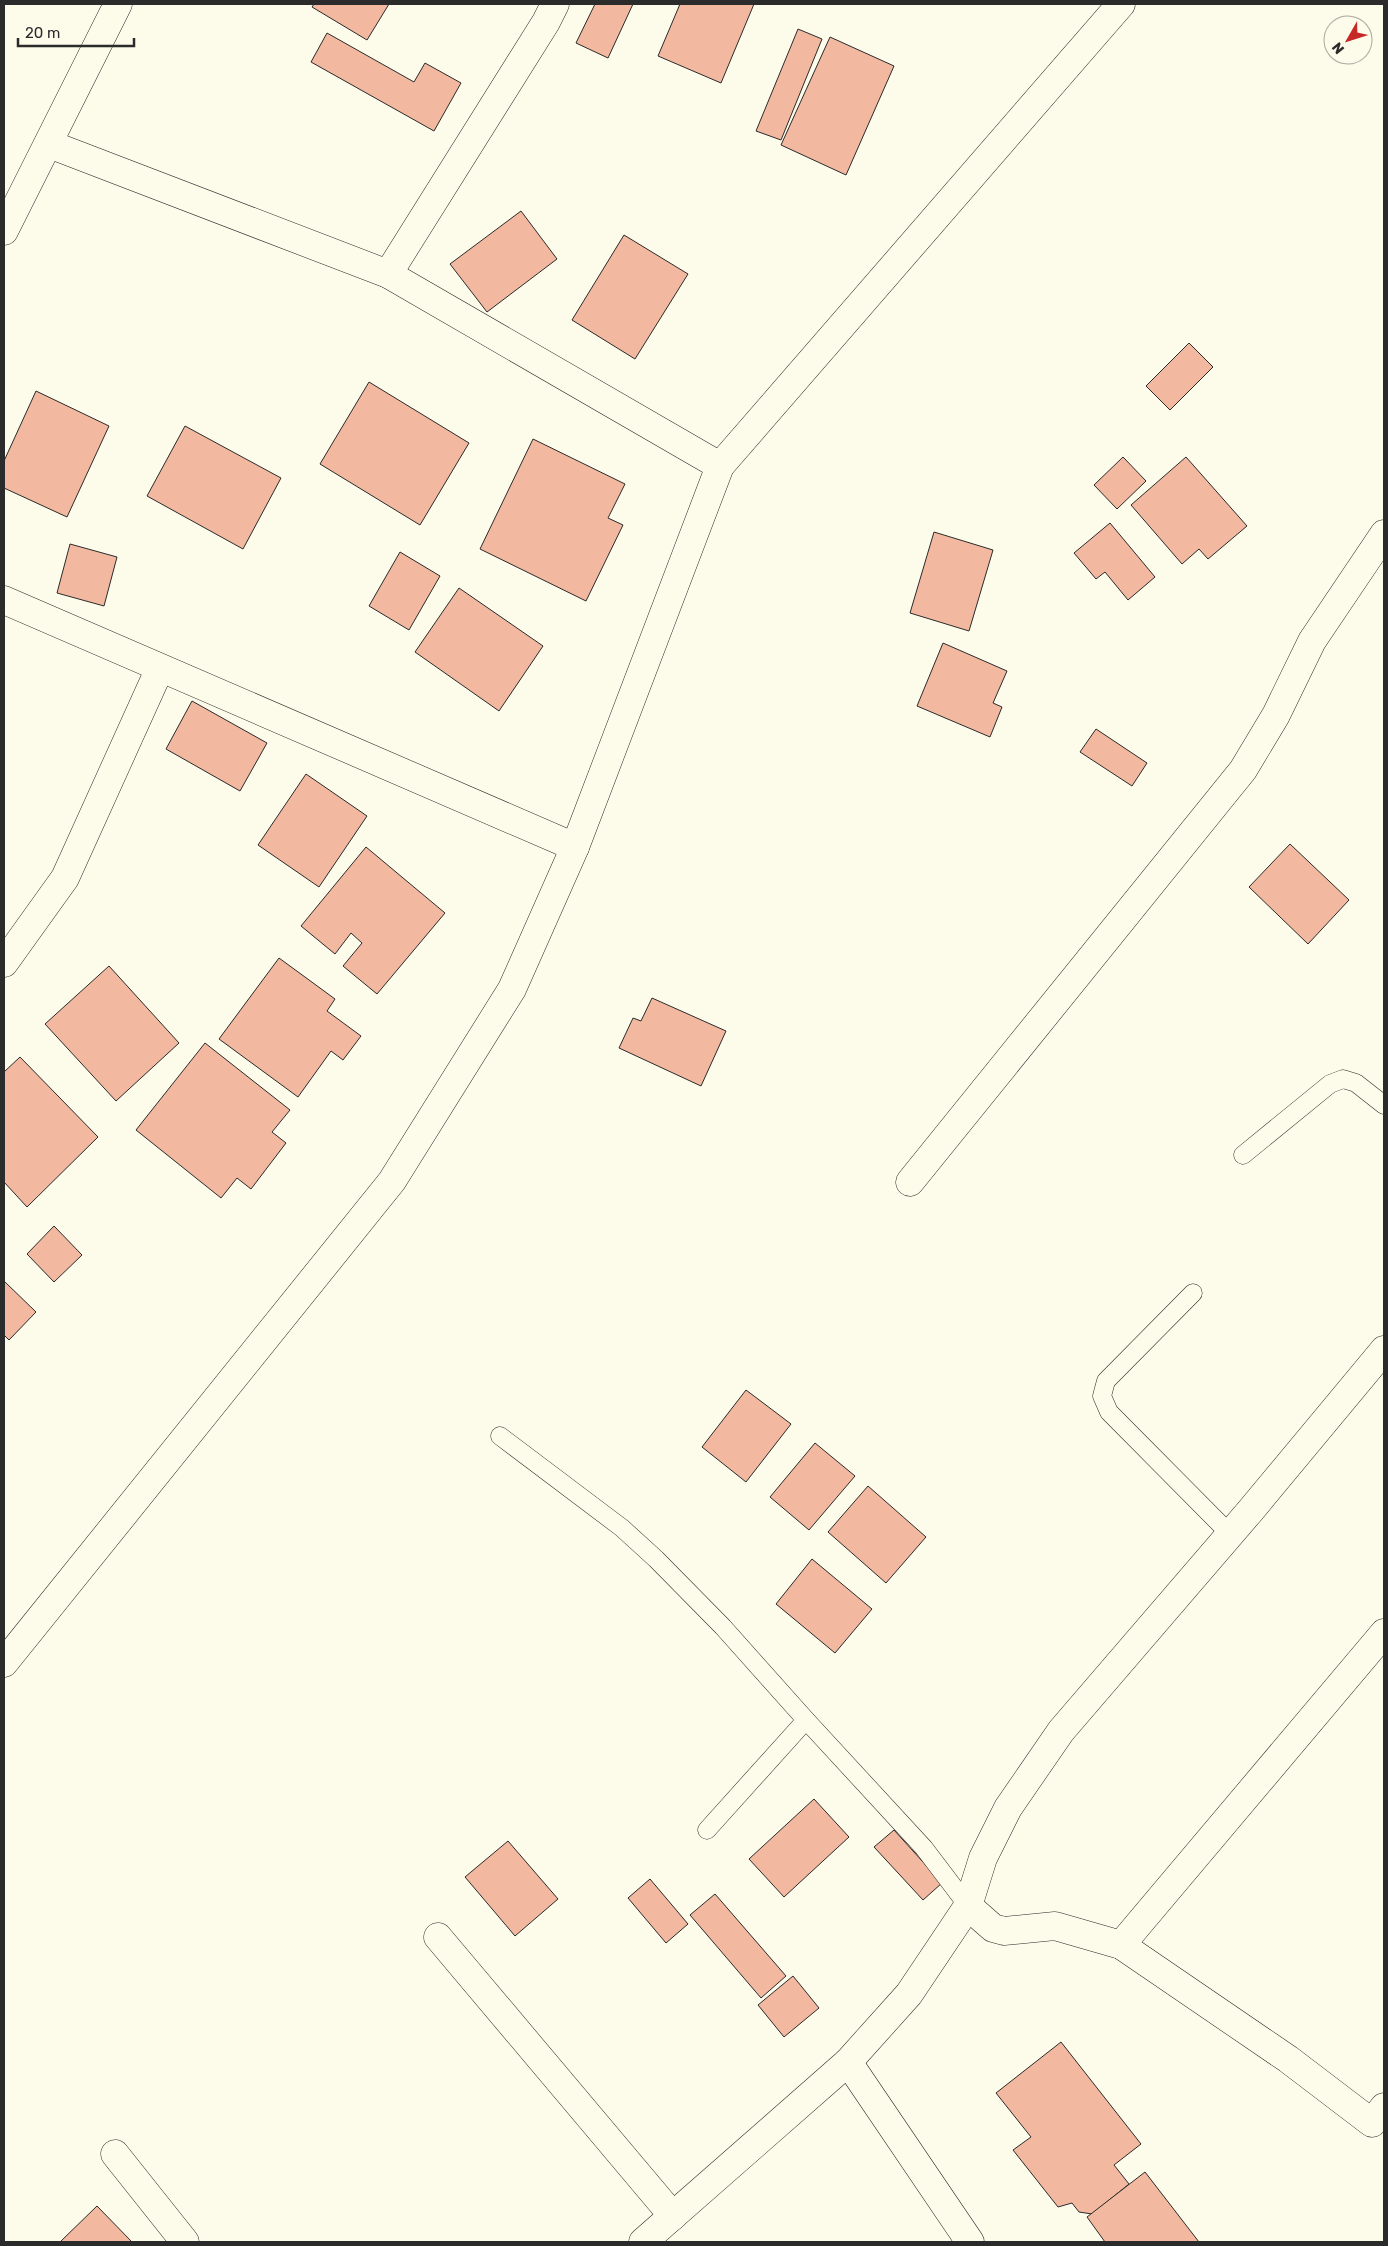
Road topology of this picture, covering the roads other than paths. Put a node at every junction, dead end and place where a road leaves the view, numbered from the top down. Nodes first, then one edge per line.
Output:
1 (118, 4) edge
2 (555, 4) edge
3 (1121, 4) edge
4 (49, 144) junction
5 (4, 232) edge
6 (388, 274) junction
7 (720, 466) junction
8 (1384, 534) edge
9 (4, 600) edge
10 (160, 668) junction
11 (575, 847) junction
12 (4, 962) edge
13 (1384, 1105) edge
14 (1243, 1155) dead end
15 (910, 1182) dead end
16 (1193, 1293) dead end
17 (1384, 1350) edge
18 (500, 1436) dead end
19 (1230, 1534) junction
20 (1384, 1633) edge
21 (4, 1663) edge
22 (806, 1720) junction
23 (707, 1830) dead end
24 (968, 1906) junction
25 (438, 1937) dead end
26 (1120, 1945) junction
27 (848, 2062) junction
28 (1380, 2121) edge
29 (115, 2154) dead end
30 (673, 2216) junction
31 (185, 2242) edge
32 (644, 2242) edge
33 (970, 2242) edge

1 - 4 street
2 - 6 street
3 - 7 street
4 - 5 street
4 - 6 street
6 - 7 street
7 - 11 street
8 - 15 street
9 - 10 street
10 - 11 street
10 - 12 street
11 - 21 street
13 - 14 lane
16 - 19 lane
17 - 19 street
18 - 22 lane
19 - 24 street
20 - 26 street
22 - 23 lane
22 - 24 lane
24 - 26 street
24 - 27 street
25 - 30 street
26 - 28 street
27 - 30 street
27 - 33 street
29 - 31 street
30 - 32 street

